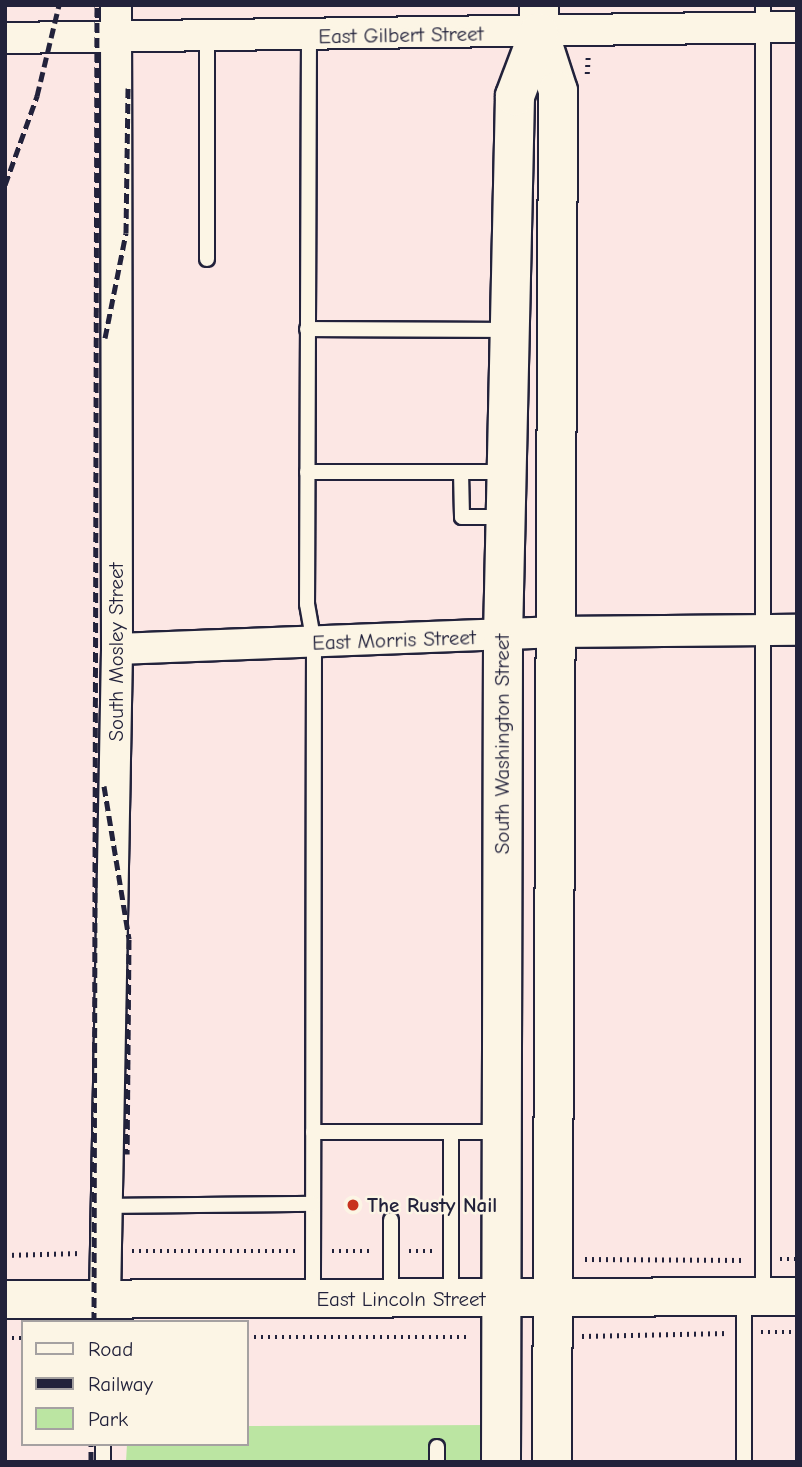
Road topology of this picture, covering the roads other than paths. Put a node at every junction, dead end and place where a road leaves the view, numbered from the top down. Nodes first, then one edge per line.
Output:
1 (116, 5) edge
2 (763, 16) edge
3 (539, 19) edge
4 (797, 27) edge
5 (309, 37) junction
6 (5, 38) edge
7 (207, 38) junction
8 (115, 40) junction
9 (207, 259) dead end
10 (307, 329) junction
11 (510, 330) junction
12 (506, 471) junction
13 (307, 472) junction
14 (461, 472) junction
15 (505, 517) junction
16 (764, 630) junction
17 (797, 630) edge
18 (553, 632) junction
19 (503, 637) junction
20 (314, 643) junction
21 (117, 649) junction
22 (313, 1132) junction
23 (451, 1132) junction
24 (501, 1132) junction
25 (313, 1204) junction
26 (107, 1206) junction
27 (391, 1220) dead end
28 (768, 1296) edge
29 (313, 1298) junction
30 (391, 1298) junction
31 (451, 1298) junction
32 (501, 1298) junction
33 (552, 1298) junction
34 (5, 1299) edge
35 (105, 1304) junction
36 (501, 1462) edge
37 (552, 1462) edge
38 (744, 1462) edge

1 - 8 street, South Mosley Street
2 - 3 street, East Gilbert Street
2 - 4 street, East Gilbert Street
2 - 16 lane
3 - 5 street, East Gilbert Street
3 - 11 main road, South Washington Street
3 - 18 main road
5 - 7 street, East Gilbert Street
5 - 10 lane
6 - 8 street, East Gilbert Street
7 - 8 street, East Gilbert Street
7 - 9 lane
8 - 21 street, South Mosley Street
10 - 11 lane
10 - 13 lane
11 - 12 main road, South Washington Street
12 - 14 lane
12 - 15 main road, South Washington Street
13 - 14 lane
13 - 20 lane
14 - 15 lane
15 - 19 main road, South Washington Street
16 - 17 street, East Morris Street
16 - 18 street, East Morris Street
16 - 28 lane
18 - 19 street, East Morris Street
18 - 33 main road
19 - 20 street, East Morris Street
19 - 24 main road, South Washington Street
20 - 21 street, East Morris Street
20 - 22 lane
21 - 26 street, South Mosley Street
22 - 23 lane
22 - 25 lane
23 - 24 lane
23 - 31 lane
24 - 32 main road, South Washington Street
25 - 26 lane
25 - 29 lane
26 - 35 street, South Mosley Street
27 - 30 lane
28 - 33 street, East Lincoln Street
28 - 38 lane
29 - 30 street, East Lincoln Street
29 - 35 street, East Lincoln Street
30 - 31 street, East Lincoln Street
31 - 32 street, East Lincoln Street
32 - 33 street, East Lincoln Street
32 - 36 main road, South Washington Street
33 - 37 main road
34 - 35 street, East Lincoln Street

